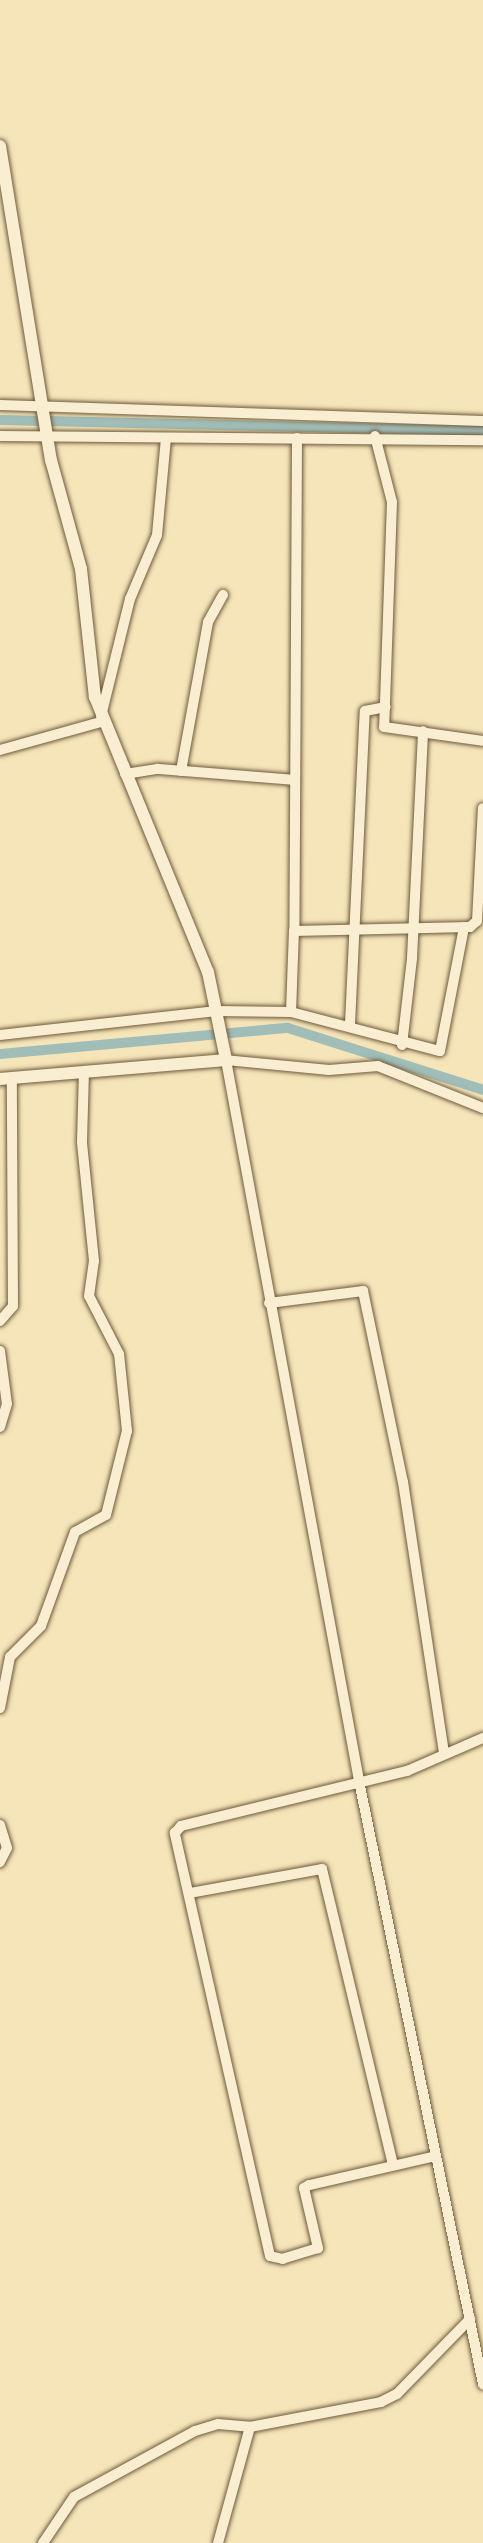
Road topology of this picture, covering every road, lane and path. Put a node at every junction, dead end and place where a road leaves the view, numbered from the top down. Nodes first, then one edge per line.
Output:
1 (0, 146) edge
2 (0, 405) edge
3 (43, 410) junction
4 (483, 421) edge
5 (0, 436) edge
6 (46, 436) junction
7 (375, 436) junction
8 (166, 438) junction
9 (297, 438) junction
10 (483, 440) edge
11 (223, 595) dead end
12 (386, 707) junction
13 (101, 719) junction
14 (423, 731) junction
15 (483, 741) edge
16 (0, 750) edge
17 (181, 771) junction
18 (125, 774) junction
19 (294, 780) junction
20 (483, 808) edge
21 (481, 883) edge
22 (412, 925) junction
23 (464, 927) junction
24 (354, 930) junction
25 (294, 931) junction
26 (217, 1011) junction
27 (291, 1012) junction
28 (350, 1024) junction
29 (0, 1035) edge
30 (402, 1045) junction
31 (225, 1054) junction
32 (84, 1072) junction
33 (6, 1079) edge
34 (483, 1108) edge
35 (269, 1303) junction
36 (0, 1321) edge
37 (0, 1351) edge
38 (0, 1426) edge
39 (0, 1708) edge
40 (483, 1738) edge
41 (444, 1753) junction
42 (360, 1786) junction
43 (0, 1825) edge
44 (0, 1862) edge
45 (190, 1893) junction
46 (436, 2156) junction
47 (393, 2165) junction
48 (470, 2319) junction
49 (483, 2384) edge
50 (250, 2427) junction
51 (43, 2543) edge
52 (218, 2543) edge

1 - 3 street
2 - 3 street
3 - 4 street
3 - 6 street
5 - 6 street
6 - 8 street
6 - 13 street
7 - 9 street
7 - 10 street
7 - 12 street
8 - 9 street
8 - 13 street
9 - 19 street
11 - 17 street
12 - 14 street
12 - 24 street
13 - 16 street
13 - 18 street
14 - 15 street
14 - 22 street
17 - 18 street
17 - 19 street
18 - 26 street
19 - 25 street
20 - 21 street
21 - 23 street
22 - 23 street
22 - 24 street
22 - 30 street
23 - 30 street
24 - 25 street
24 - 28 street
25 - 27 street
26 - 27 street
26 - 29 street
26 - 31 street
27 - 28 street
28 - 30 street
31 - 32 street
31 - 34 street
31 - 35 street
32 - 33 street
32 - 39 street
33 - 36 street
35 - 41 street
35 - 42 street
37 - 38 street
40 - 41 street
41 - 42 street
42 - 45 street
42 - 46 street
43 - 44 street
45 - 47 street
45 - 47 street
46 - 47 street
46 - 48 street
48 - 49 street
48 - 50 street
50 - 51 street
50 - 52 street

